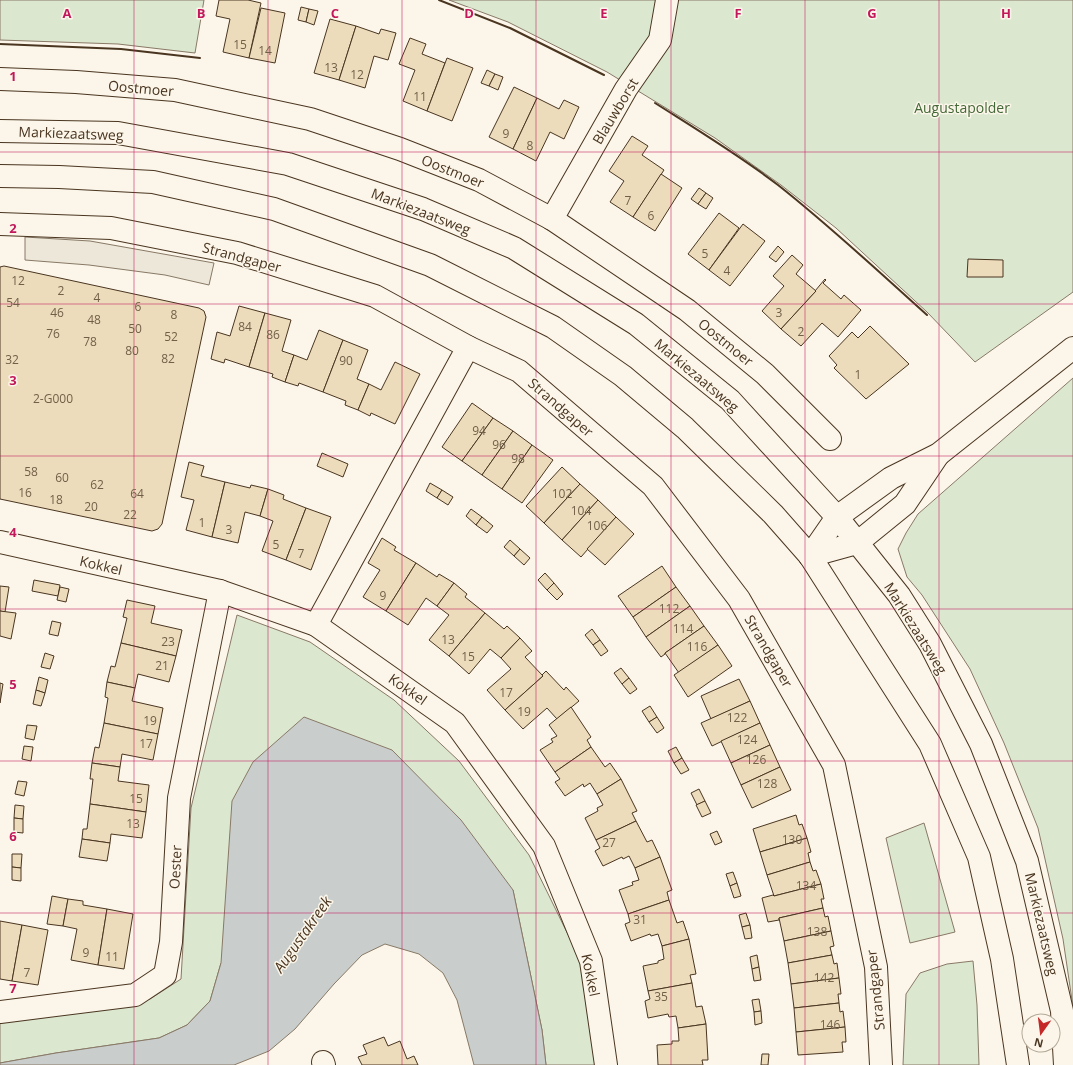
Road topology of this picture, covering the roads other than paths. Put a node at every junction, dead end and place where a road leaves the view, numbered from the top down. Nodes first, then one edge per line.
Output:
1 (667, 0) edge
2 (0, 79) edge
3 (0, 131) edge
4 (0, 176) edge
5 (552, 219) junction
6 (0, 224) edge
7 (468, 347) junction
8 (1073, 348) edge
9 (830, 438) dead end
10 (939, 454) junction
11 (837, 517) junction
12 (0, 542) edge
13 (857, 543) junction
14 (810, 556) junction
15 (220, 591) junction
16 (316, 625) junction
17 (0, 1012) edge
18 (606, 1065) edge
19 (882, 1065) edge
20 (1018, 1065) edge
21 (1065, 1065) edge

1 - 5 street, Blauwborst
2 - 5 street, Oostmoer
3 - 11 street, Markiezaatsweg
4 - 14 street
5 - 9 street, Oostmoer
6 - 7 street, Strandgaper
7 - 16 street
7 - 19 street, Strandgaper
8 - 10 street
10 - 11 street
10 - 13 street
11 - 13 street, Markiezaatsweg
11 - 14 street
12 - 15 street, Kokkel
13 - 14 street
13 - 21 street, Markiezaatsweg
14 - 20 street
15 - 16 street, Kokkel
15 - 17 street, Oester
16 - 18 street, Kokkel

